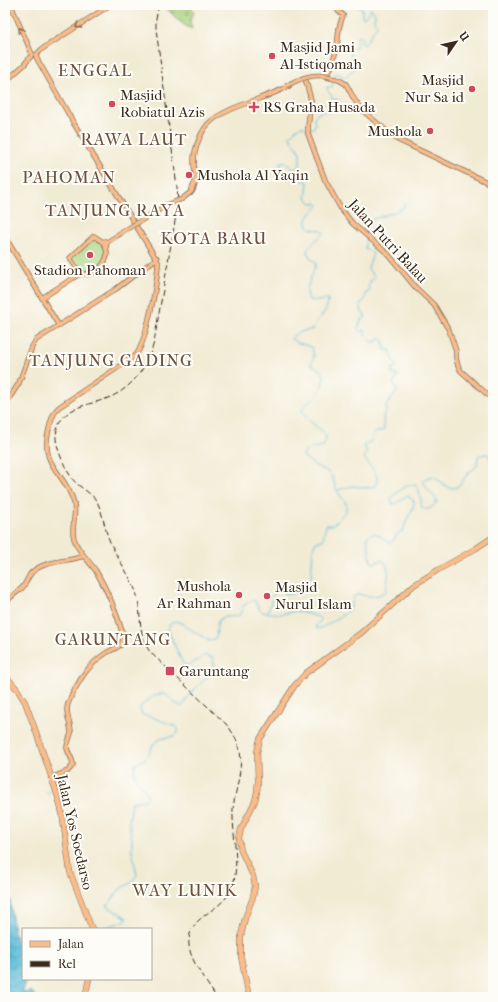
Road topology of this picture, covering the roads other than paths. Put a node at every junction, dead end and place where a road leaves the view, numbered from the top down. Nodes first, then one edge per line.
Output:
1 (11, 5) edge
2 (110, 5) edge
3 (336, 5) edge
4 (27, 44) junction
5 (42, 50) junction
6 (34, 56) junction
7 (39, 63) junction
8 (45, 74) junction
9 (315, 76) junction
10 (332, 77) junction
11 (302, 78) junction
12 (5, 82) edge
13 (285, 87) junction
14 (493, 184) edge
15 (195, 186) junction
16 (134, 225) junction
17 (116, 236) junction
18 (5, 237) edge
19 (105, 241) junction
20 (106, 248) junction
21 (157, 258) junction
22 (153, 263) junction
23 (158, 264) junction
24 (82, 273) junction
25 (42, 298) junction
26 (59, 326) junction
27 (492, 397) edge
28 (5, 405) edge
29 (493, 538) edge
30 (84, 556) junction
31 (5, 604) edge
32 (6, 677) edge
33 (51, 778) junction
34 (91, 928) edge
35 (89, 980) edge
36 (86, 997) edge
37 (249, 997) edge

4 -> 1 main road
2 -> 5 main road
3 - 10 main road
4 - 5 main road
4 - 6 main road
5 - 6 main road
5 - 7 main road
6 - 7 main road
6 - 8 main road
6 - 12 main road
7 - 8 main road
8 - 16 main road
9 - 10 main road
9 - 10 main road
9 - 11 main road
10 - 13 main road, bridge
10 - 14 main road
11 - 13 main road
11 - 27 main road, Jalan Putri Balau
13 - 15 main road
15 - 16 main road
15 - 17 main road, bridge
16 - 17 main road
16 - 21 main road
17 - 19 main road
17 - 20 main road
18 - 25 main road
19 - 20 main road
19 - 24 main road
20 - 24 main road
21 - 22 main road
21 - 23 main road
22 - 23 main road
22 - 26 main road
23 - 30 main road
24 - 25 main road
25 - 26 main road
26 - 28 main road
29 - 37 highway
30 - 31 main road
30 - 33 main road
32 - 33 highway, Jalan Yos Soedarso
33 - 34 highway, Jalan Yos Soedarso
35 - 36 highway

